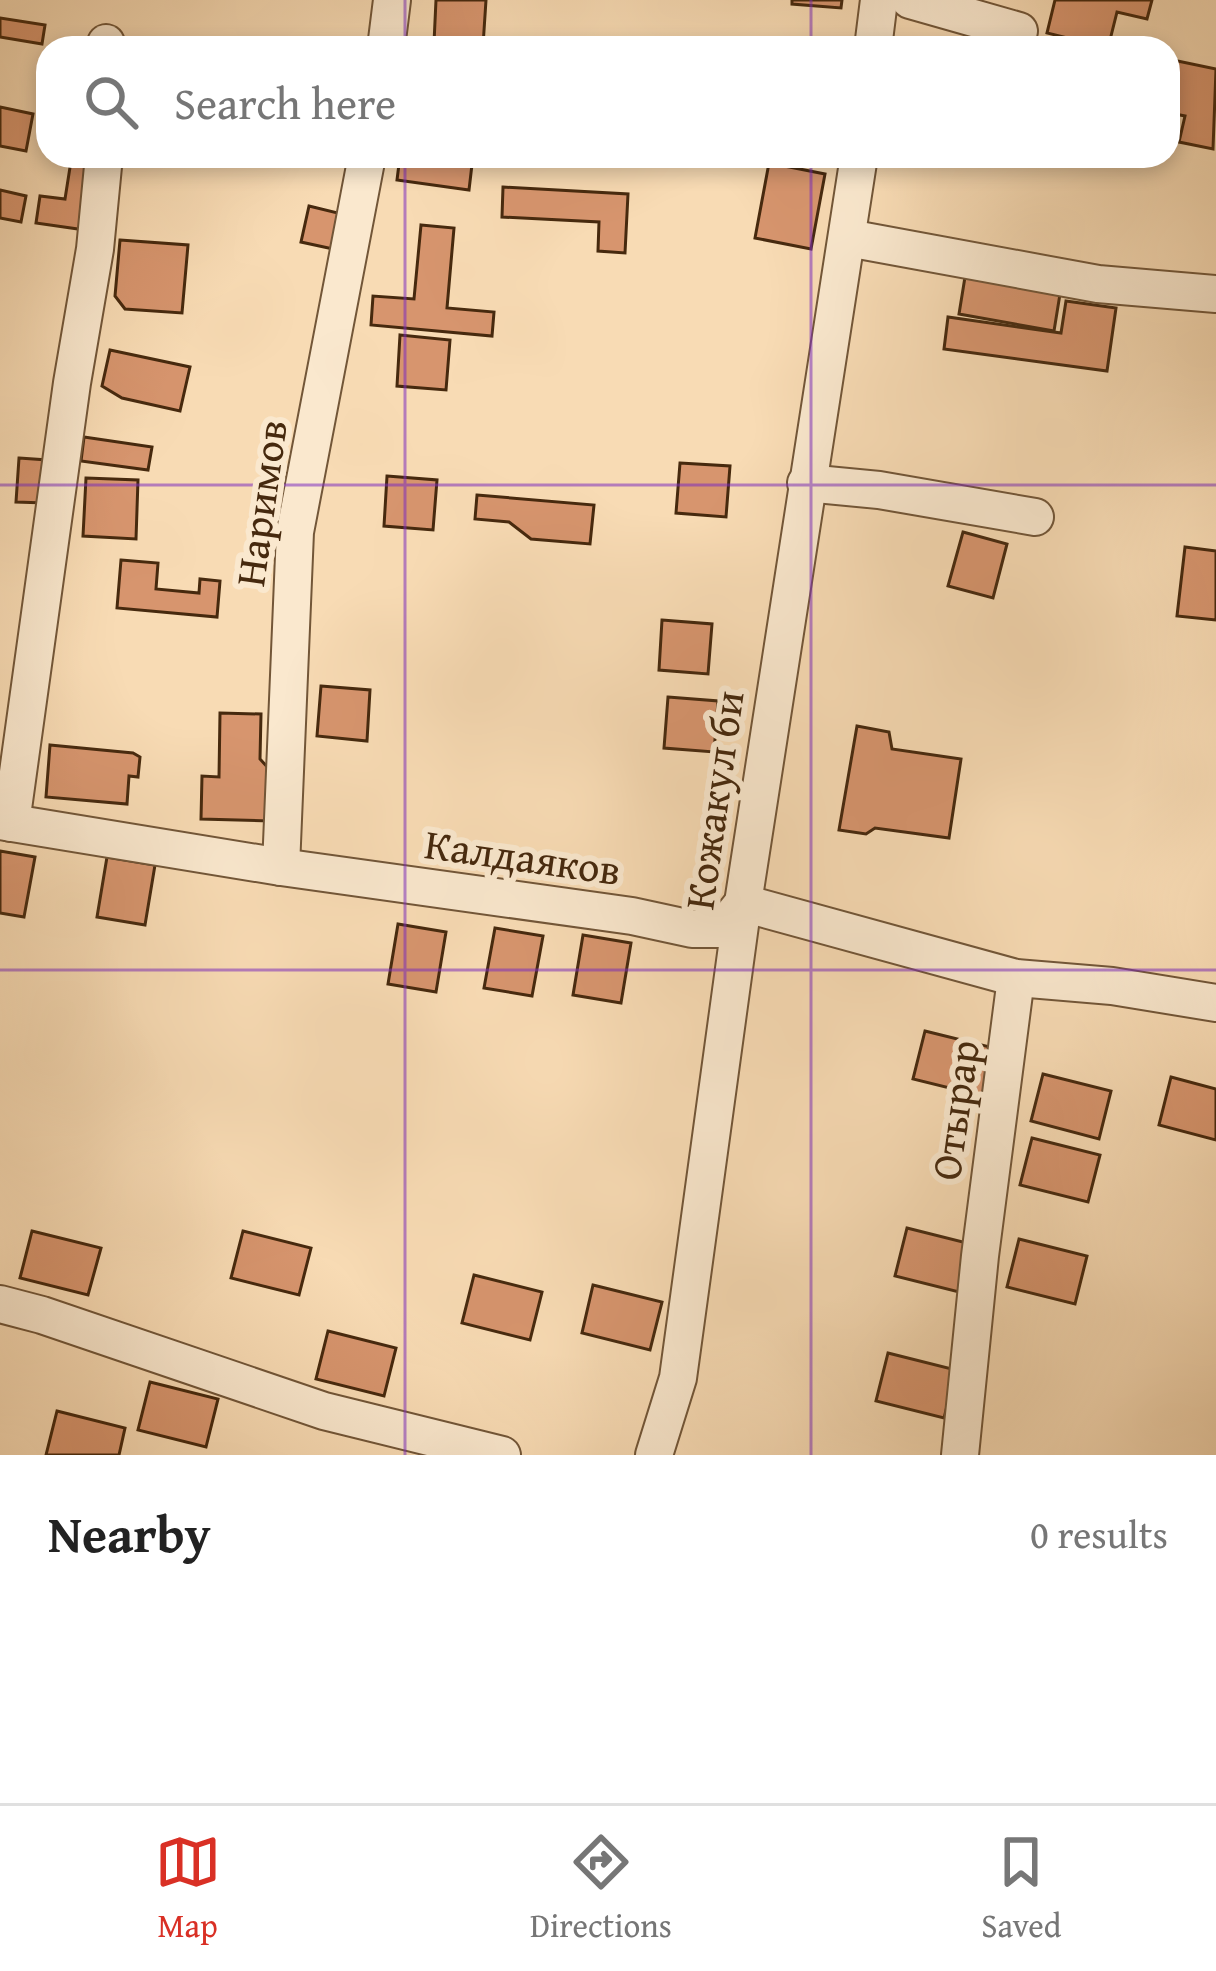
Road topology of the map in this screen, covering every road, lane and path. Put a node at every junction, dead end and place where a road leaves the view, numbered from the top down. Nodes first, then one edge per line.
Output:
1 (392, 0) edge
2 (879, 0) edge
3 (910, 0) edge
4 (1019, 31) dead end
5 (388, 36) edge
6 (874, 36) edge
7 (103, 168) edge
8 (365, 168) edge
9 (857, 168) edge
10 (848, 238) junction
11 (1216, 294) edge
12 (806, 483) junction
13 (1035, 517) dead end
14 (6, 822) edge
15 (281, 867) junction
16 (743, 904) junction
17 (1016, 978) junction
18 (1216, 1004) edge
19 (0, 1304) edge
20 (502, 1455) edge
21 (654, 1455) edge
22 (960, 1455) edge

1 - 5 street
2 - 6 street
3 - 4 street
7 - 14 street
8 - 15 street, Наримов
9 - 10 street, Кожакул би
10 - 11 street
10 - 12 street, Кожакул би
12 - 13 street
12 - 16 street, Кожакул би
14 - 15 street, Калдаяков
15 - 16 street, Калдаяков
16 - 17 street
16 - 21 street, Кожакул би
17 - 18 street
17 - 22 street, Отырар
19 - 20 street

